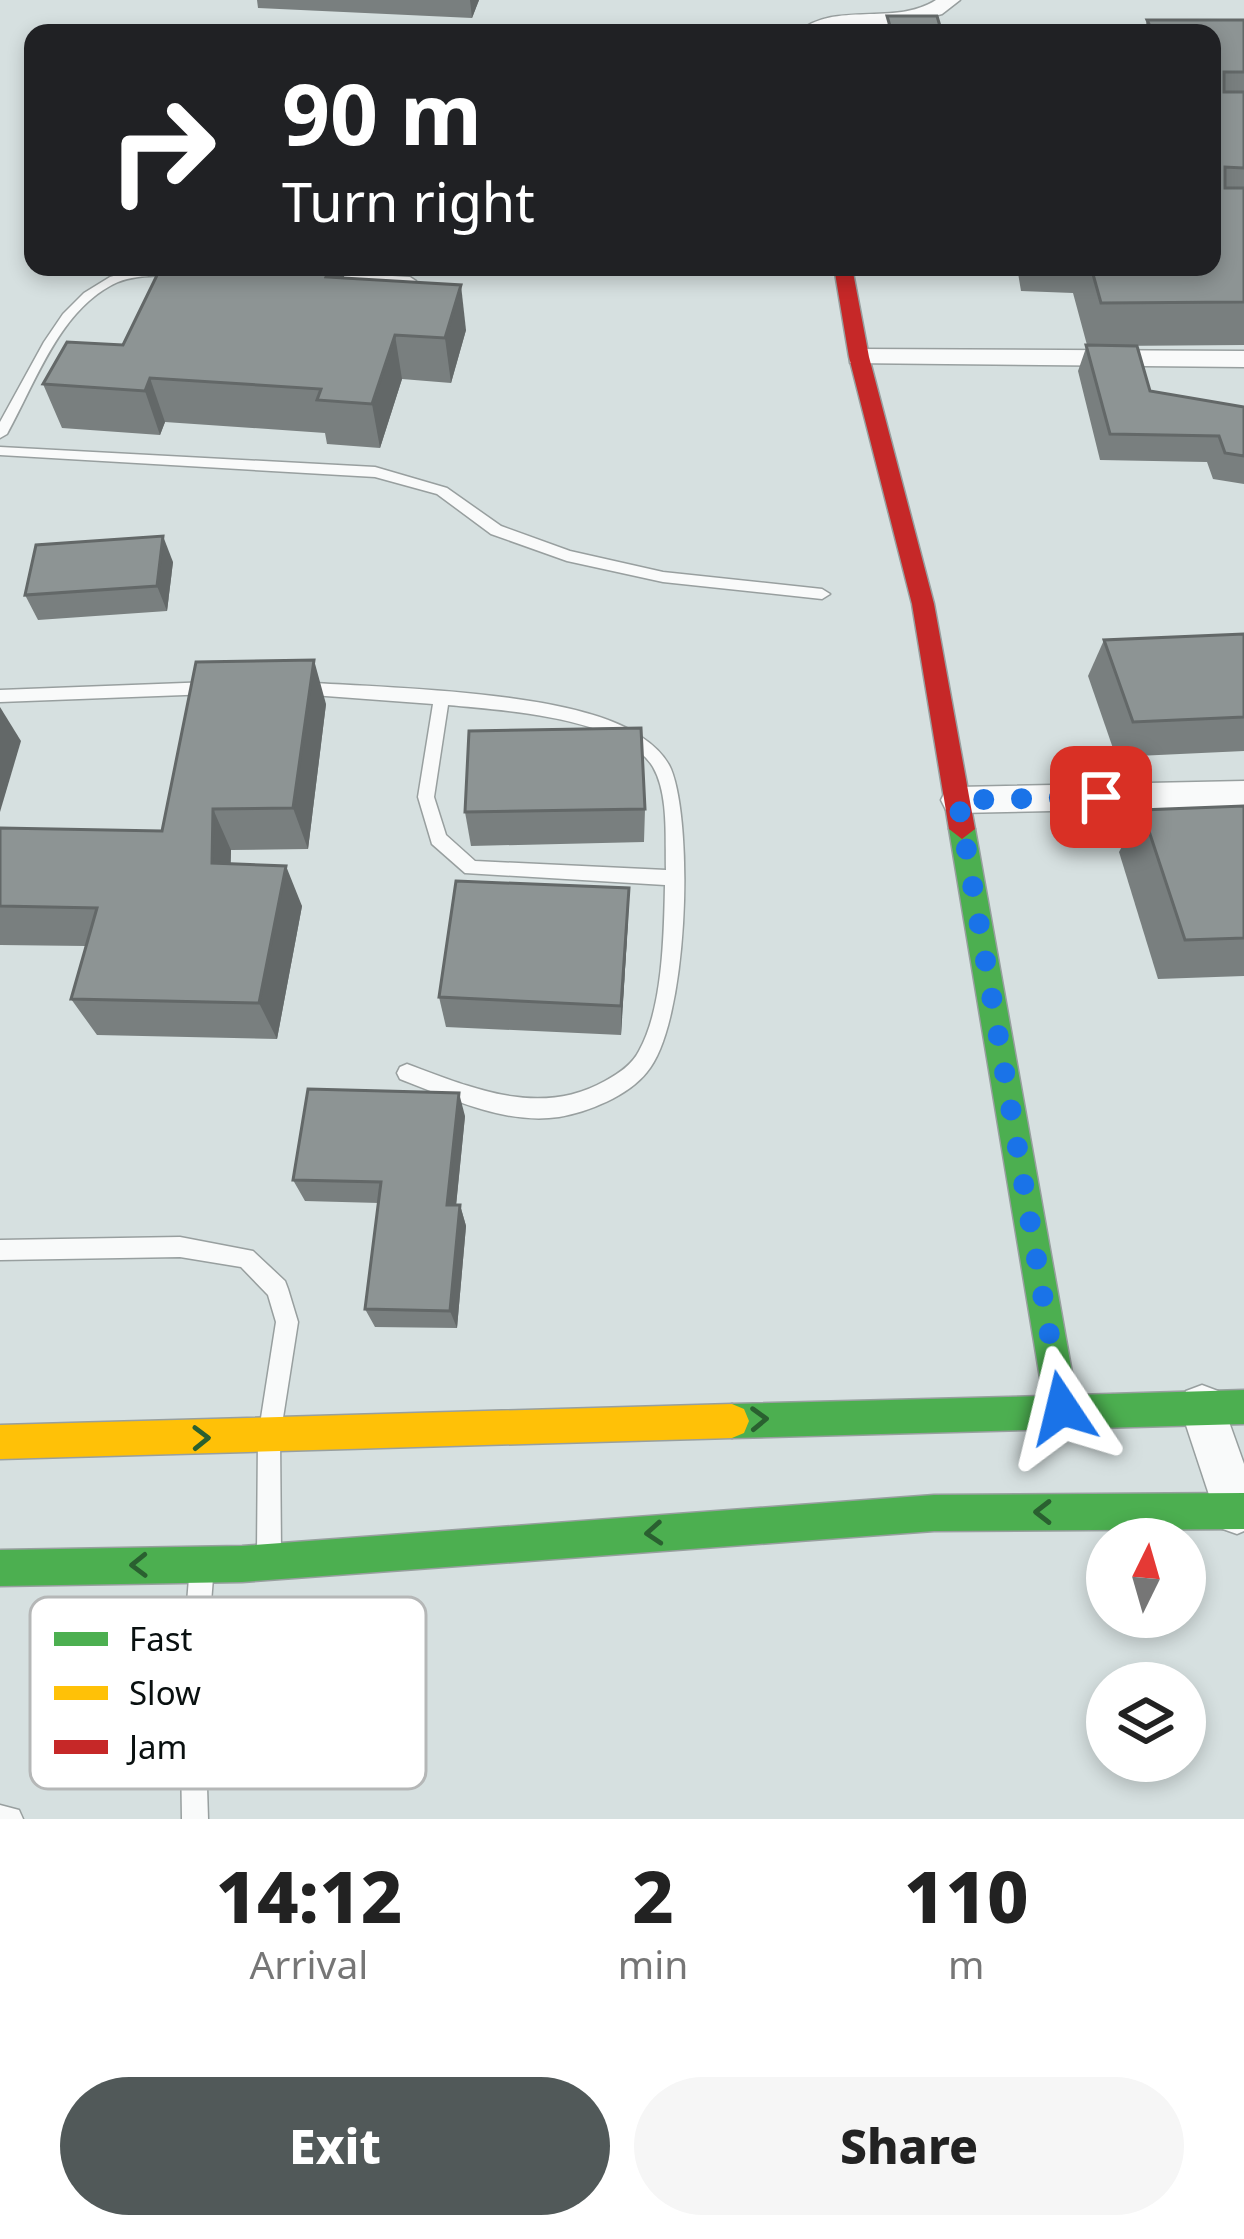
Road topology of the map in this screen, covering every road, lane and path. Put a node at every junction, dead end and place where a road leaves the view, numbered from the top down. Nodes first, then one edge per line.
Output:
1 (950, 0) edge
2 (813, 24) edge
3 (122, 276) edge
4 (317, 276) edge
5 (845, 276) edge
6 (410, 281) edge
7 (859, 357) junction
8 (1244, 359) edge
9 (0, 434) edge
10 (0, 451) edge
11 (822, 594) dead end
12 (277, 686) edge
13 (235, 687) edge
14 (0, 696) edge
15 (441, 701) junction
16 (1244, 794) edge
17 (958, 800) junction
18 (676, 878) junction
19 (407, 1073) dead end
20 (0, 1250) edge
21 (1223, 1407) edge
22 (1062, 1408) junction
23 (269, 1437) junction
24 (0, 1442) edge
25 (1240, 1511) edge
26 (269, 1562) junction
27 (202, 1564) junction
28 (0, 1568) edge
29 (199, 1597) edge
30 (194, 1789) edge
31 (0, 1818) edge
32 (10, 1819) edge
33 (195, 1819) edge

1 - 2 street
3 - 9 lane
4 - 6 lane
5 - 7 street
7 - 8 street
7 - 17 street
10 - 11 lane
12 - 15 lane
13 - 14 lane
15 - 18 lane
15 - 18 lane
16 - 17 street
17 - 22 street
18 - 19 lane
20 - 23 lane
21 - 22 street
21 - 25 street
23 -> 22 street
24 -> 23 street
23 - 26 lane
25 -> 26 street
26 - 27 street
27 -> 28 street
27 - 29 lane
30 - 33 lane
31 - 32 lane

